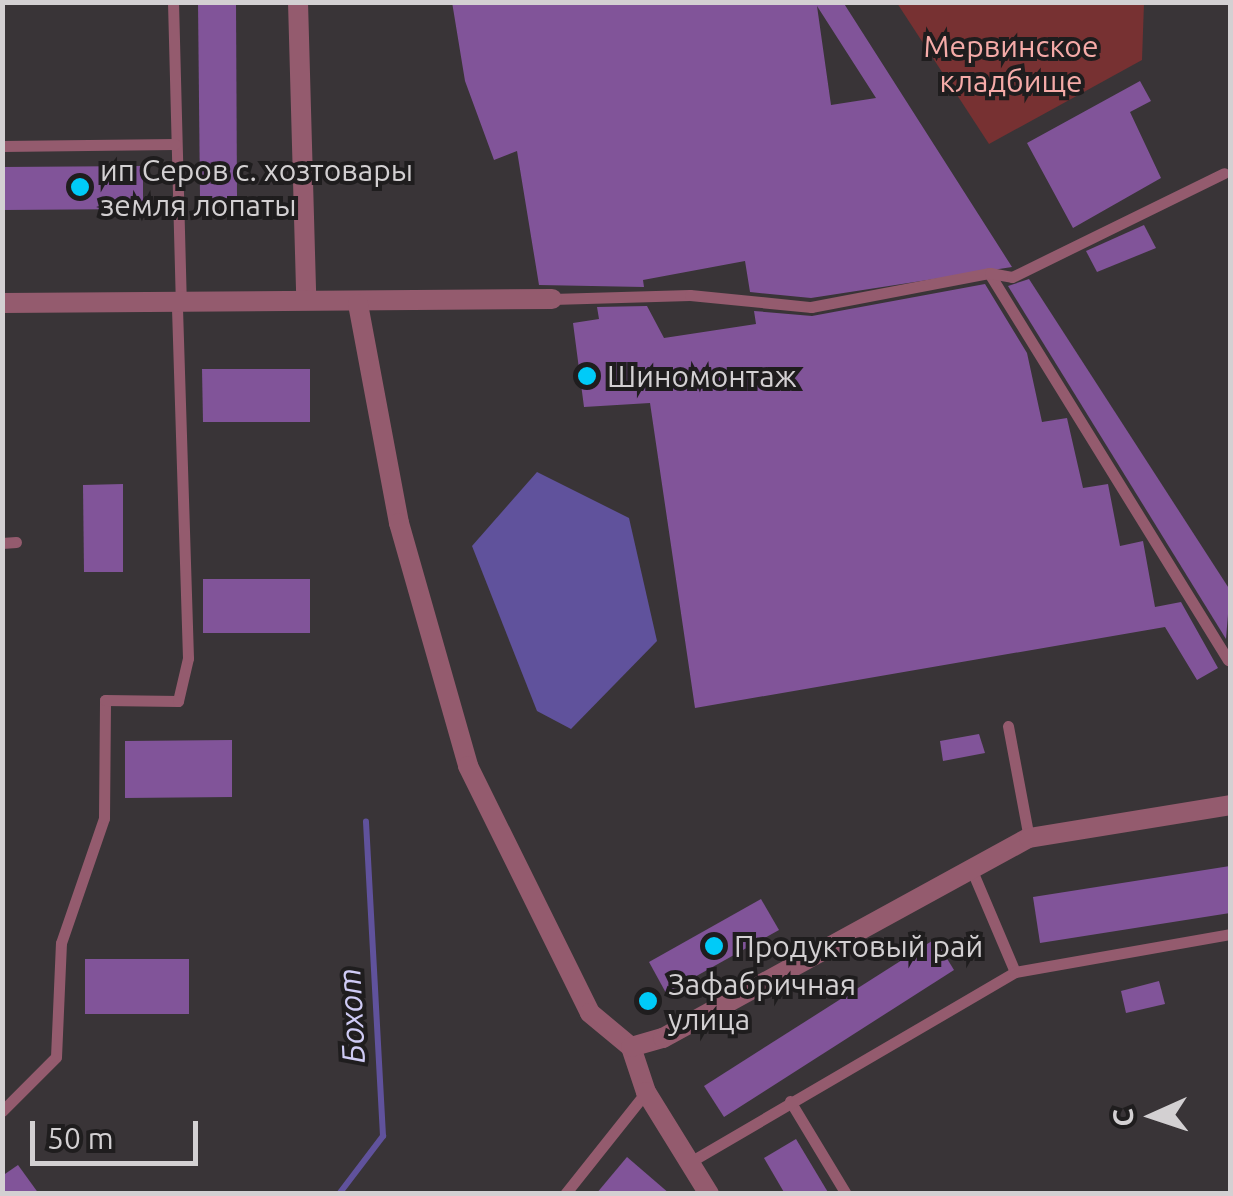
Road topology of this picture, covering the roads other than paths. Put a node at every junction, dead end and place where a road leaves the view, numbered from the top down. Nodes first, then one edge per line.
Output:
1 (174, 2) edge
2 (298, 2) edge
3 (175, 144) junction
4 (2, 146) edge
5 (1224, 174) dead end
6 (989, 273) junction
7 (306, 295) junction
8 (552, 298) joint
9 (179, 300) junction
10 (2, 302) edge
11 (358, 304) junction
12 (1228, 660) dead end
13 (1008, 726) dead end
14 (1230, 805) edge
15 (1029, 838) junction
16 (969, 864) junction
17 (1230, 934) edge
18 (1015, 972) junction
19 (631, 1047) junction
20 (646, 1092) junction
21 (790, 1101) junction
22 (2, 1111) edge
23 (690, 1162) junction
24 (565, 1194) edge
25 (709, 1194) edge
26 (846, 1194) edge

1 - 3 lane
2 - 7 street
3 - 4 lane
3 - 9 lane
5 - 6 lane
6 - 8 lane
6 - 12 lane
7 - 9 street
7 - 11 street
8 - 11 street
9 - 10 street
9 - 22 lane
11 - 19 street
13 - 15 lane
14 - 15 street
15 - 16 street
16 - 18 lane
16 - 19 street
17 - 18 lane
18 - 21 lane
19 - 20 street
20 - 23 street
20 - 24 lane
21 - 23 lane
21 - 26 lane
23 - 25 street

